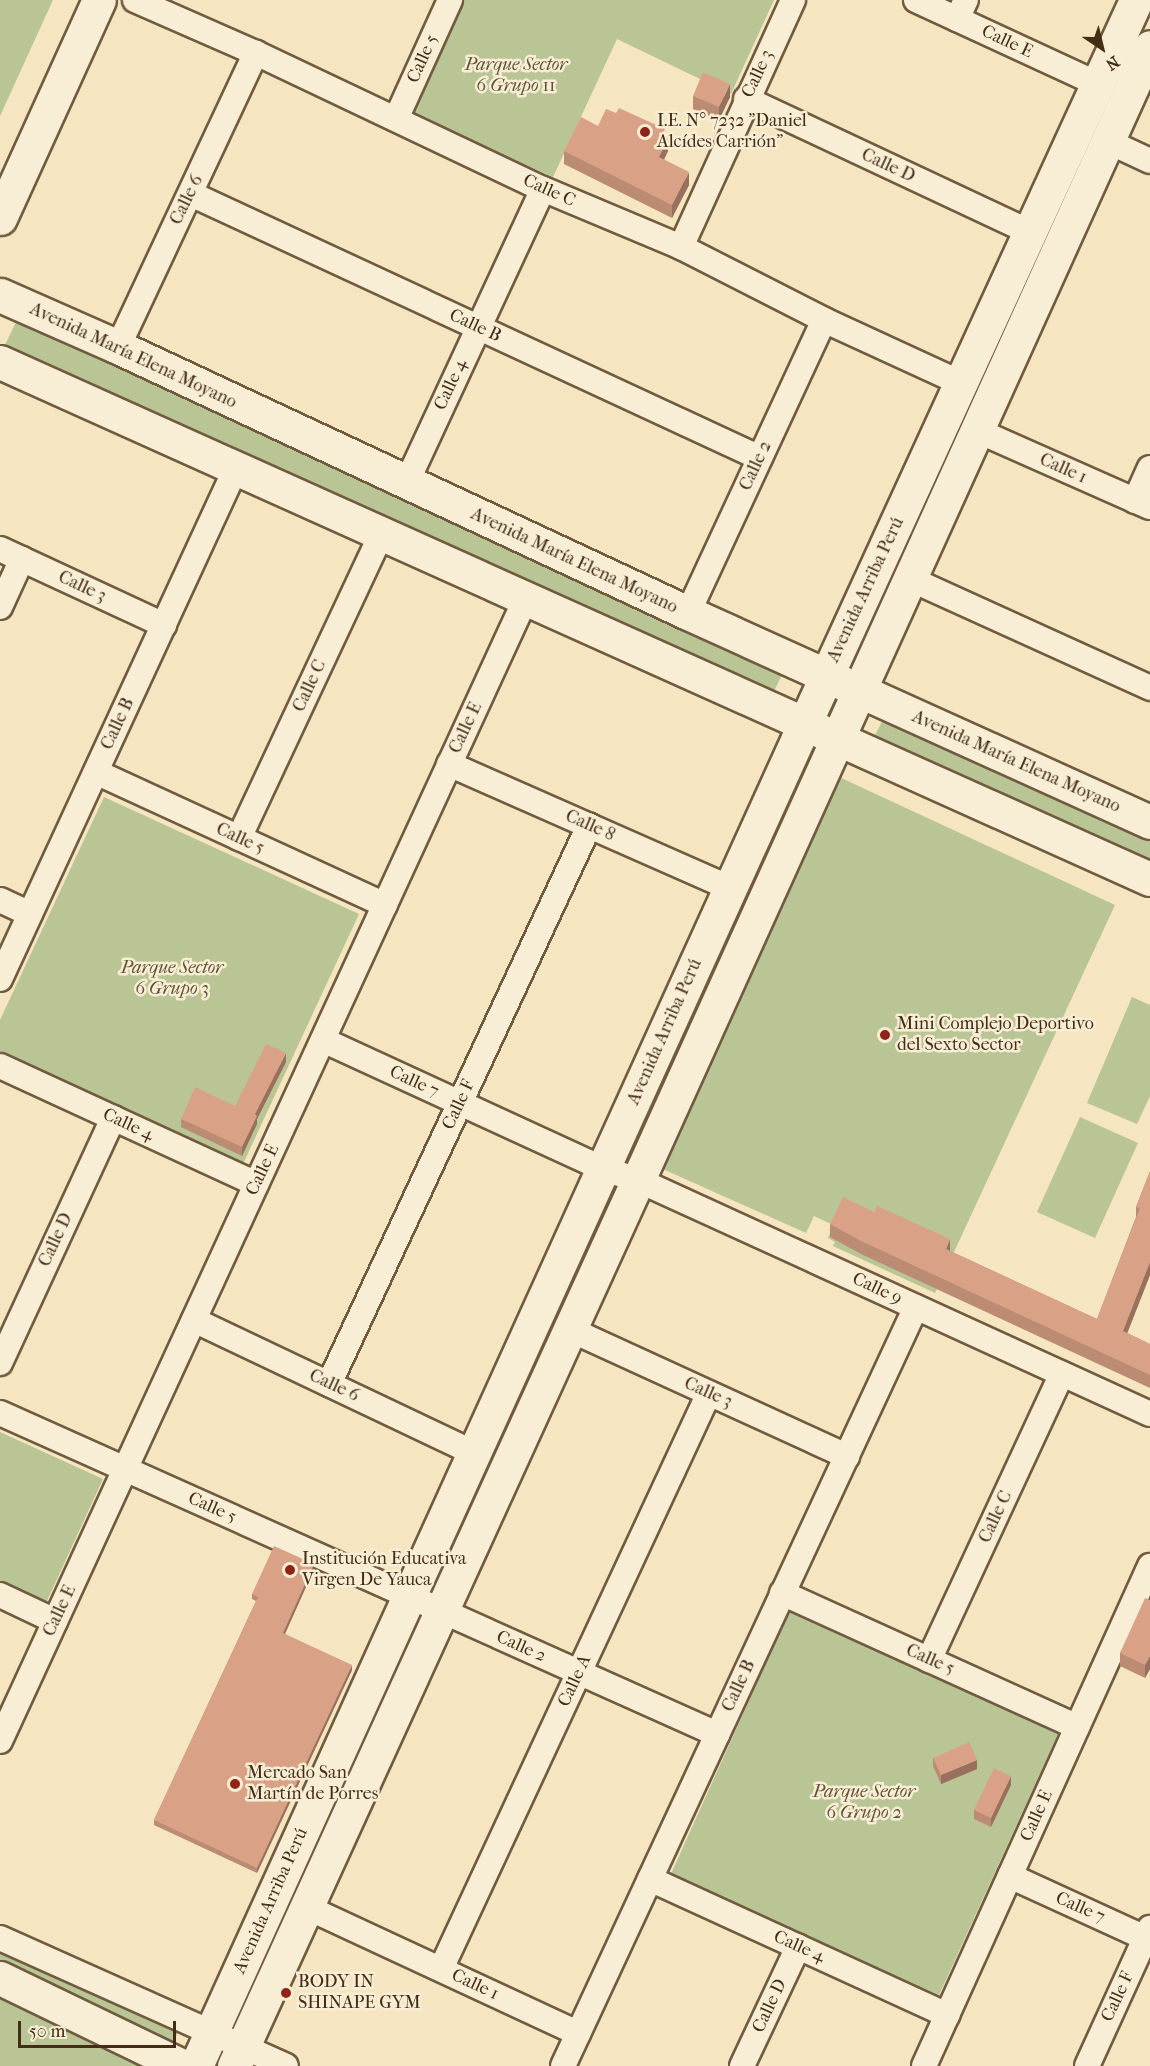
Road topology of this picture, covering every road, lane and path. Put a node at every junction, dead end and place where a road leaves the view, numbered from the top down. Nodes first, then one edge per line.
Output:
1 (99, 0) edge
2 (135, 0) edge
3 (450, 0) edge
4 (793, 0) edge
5 (916, 0) edge
6 (1136, 0) edge
7 (962, 10) edge
8 (1150, 46) edge
9 (256, 53) junction
10 (1098, 84) junction
11 (746, 99) junction
12 (396, 119) junction
13 (1107, 141) junction
14 (1150, 161) edge
15 (543, 189) junction
16 (191, 194) junction
17 (0, 218) edge
18 (1030, 232) junction
19 (681, 247) junction
20 (0, 295) edge
21 (824, 320) junction
22 (478, 328) junction
23 (118, 347) junction
24 (0, 362) edge
25 (961, 383) junction
26 (976, 430) junction
27 (760, 458) junction
28 (236, 468) junction
29 (1150, 468) edge
30 (406, 484) junction
31 (1142, 504) edge
32 (382, 533) junction
33 (0, 549) edge
34 (22, 559) junction
35 (908, 578) junction
36 (526, 598) junction
37 (0, 607) edge
38 (688, 613) junction
39 (164, 625) junction
40 (828, 675) junction
41 (1150, 688) edge
42 (858, 690) junction
43 (804, 724) junction
44 (837, 738) junction
45 (450, 764) junction
46 (96, 772) junction
47 (1150, 822) edge
48 (589, 826) junction
49 (239, 838) junction
50 (1150, 879) edge
51 (730, 888) junction
52 (0, 900) edge
53 (385, 905) junction
54 (30, 914) junction
55 (0, 979) edge
56 (323, 1040) junction
57 (0, 1066) edge
58 (460, 1103) junction
59 (113, 1118) junction
60 (603, 1169) junction
61 (638, 1180) junction
62 (256, 1184) junction
63 (916, 1307) junction
64 (194, 1320) junction
65 (569, 1329) junction
66 (0, 1363) edge
67 (1062, 1374) junction
68 (329, 1384) junction
69 (709, 1393) junction
70 (0, 1413) edge
71 (1150, 1414) edge
72 (474, 1453) junction
73 (847, 1456) junction
74 (125, 1469) junction
75 (1147, 1582) edge
76 (782, 1593) junction
77 (0, 1595) edge
78 (424, 1603) junction
79 (55, 1621) junction
80 (929, 1660) junction
81 (579, 1672) junction
82 (1077, 1727) junction
83 (717, 1734) junction
84 (0, 1741) edge
85 (1010, 1876) junction
86 (650, 1880) junction
87 (306, 1907) junction
88 (1148, 1935) edge
89 (0, 1938) edge
90 (798, 1947) junction
91 (441, 1969) junction
92 (0, 1978) edge
93 (947, 2015) junction
94 (212, 2032) junction
95 (578, 2033) junction
96 (238, 2056) edge
97 (182, 2066) edge
98 (196, 2066) edge
99 (286, 2066) edge
100 (563, 2066) edge
101 (742, 2066) edge
102 (924, 2066) edge
103 (1087, 2066) edge

1 - 17 street
2 - 9 street, Calle C
3 - 12 street, Calle 5
4 - 11 street, Calle 3
5 - 7 street, Calle E
6 - 10 street, Avenida Arriba Perú
7 - 10 street, Calle E
8 - 13 street, Avenida Arriba Perú
9 - 12 street, Calle C
9 - 16 street, Calle 6
10 - 18 street, Avenida Arriba Perú
11 - 18 street, Calle D
11 - 19 street, Calle 3
12 - 15 street, Calle C
13 - 14 street
13 - 26 street, Avenida Arriba Perú
15 - 19 street, Calle C
15 - 22 street, Calle 4
16 - 22 street, Calle B
16 - 23 street, Calle 6
18 - 25 street, Avenida Arriba Perú
19 - 21 street, Calle C
20 - 23 street, Avenida María Elena Moyano
21 - 25 street, Calle C
21 - 27 street, Calle 2
22 - 27 street, Calle B
22 - 30 street, Calle 4
23 - 30 street, Avenida María Elena Moyano
24 - 28 street
25 - 40 street, Avenida Arriba Perú
26 - 31 street, Calle 1
26 - 35 street, Avenida Arriba Perú
27 - 38 street, Calle 2
28 - 32 street
28 - 39 street, Calle B
29 - 31 street
30 - 38 street, Avenida María Elena Moyano
32 - 36 street
32 - 49 street, Calle C
33 - 34 street, Calle 3
34 - 37 street
34 - 39 street, Calle 3
35 - 41 street
35 - 42 street, Avenida Arriba Perú
36 - 43 street
36 - 45 street, Calle E
38 - 40 street, Avenida María Elena Moyano
39 - 46 street, Calle B
40 - 42 street, Avenida María Elena Moyano
40 - 43 street, Avenida Arriba Perú
42 - 44 street, Avenida Arriba Perú
42 - 47 street, Avenida María Elena Moyano
43 - 44 street
43 - 51 street, Avenida Arriba Perú
44 - 50 street
44 - 61 street, Avenida Arriba Perú
45 - 48 street, Calle 8
45 - 53 street, Calle E
46 - 49 street, Calle 5
46 - 54 street, Calle B
48 - 51 street, Calle 8
48 - 58 street, Calle F
49 - 53 street, Calle 5
51 - 60 street, Avenida Arriba Perú
52 - 54 street
53 - 56 street, Calle E
54 - 55 street, Calle B
56 - 58 street, Calle 7
56 - 62 street, Calle E
57 - 59 street, Calle 4
58 - 60 street, Calle 7
58 - 68 street, Calle F
59 - 62 street, Calle 4
59 - 66 street, Calle D
60 - 61 street, Calle 9
60 - 72 street, Avenida Arriba Perú
61 - 63 street, Calle 9
61 - 65 street, Avenida Arriba Perú
62 - 64 street, Calle E
63 - 67 street, Calle 9
63 - 73 street, Calle B
64 - 68 street, Calle 6
64 - 74 street, Calle E
65 - 69 street, Calle 3
65 - 78 street, Avenida Arriba Perú
67 - 71 street, Calle 9
67 - 80 street, Calle C
68 - 72 street, Calle 6
69 - 73 street, Calle 3
69 - 81 street, Calle A
70 - 74 street, Calle 5
72 - 78 street, Avenida Arriba Perú
73 - 76 street, Calle B
74 - 78 street, Calle 5
74 - 79 street, Calle E
75 - 82 street, Calle E
76 - 80 street, Calle 5
76 - 83 street, Calle B
77 - 79 street
78 - 81 street, Calle 2
78 - 87 street, Avenida Arriba Perú
78 - 94 street, Avenida Arriba Perú
79 - 84 street, Calle E
80 - 82 street, Calle 5
81 - 83 street, Calle 2
81 - 91 street, Calle A
82 - 85 street, Calle E
83 - 86 street, Calle B
85 - 88 street, Calle 7
85 - 93 street, Calle E
86 - 90 street, Calle 4
86 - 95 street, Calle B
87 - 91 street, Calle 1
87 - 96 street, Avenida Arriba Perú
88 - 103 street, Calle F
89 - 94 street
90 - 93 street, Calle 4
90 - 101 street, Calle D
91 - 95 street, Calle 1
92 - 97 street
93 - 102 street, Calle E
94 - 96 street
94 - 98 street, Avenida Arriba Perú
95 - 100 street, Calle B
96 - 99 street

